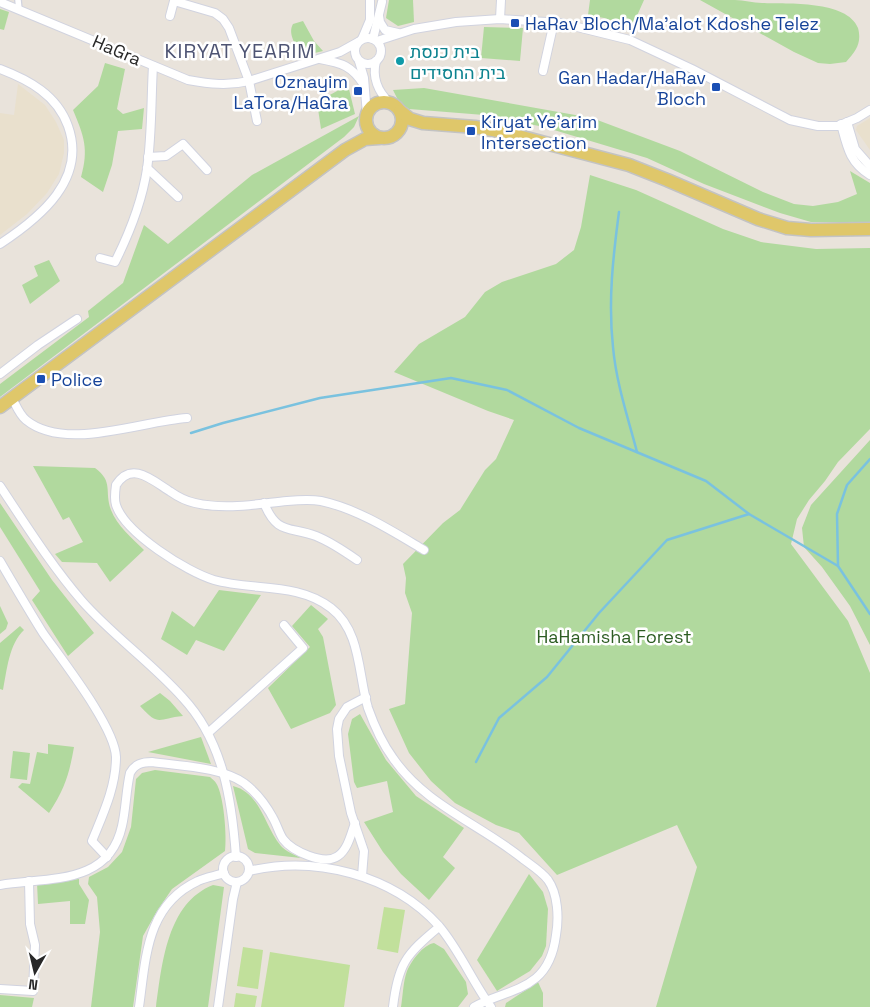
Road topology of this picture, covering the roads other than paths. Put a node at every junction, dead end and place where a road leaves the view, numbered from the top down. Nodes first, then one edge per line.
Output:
1 (18, 0) edge
2 (370, 0) edge
3 (501, 0) edge
4 (383, 1) edge
5 (0, 2) edge
6 (19, 10) junction
7 (379, 13) junction
8 (170, 16) dead end
9 (500, 19) junction
10 (554, 22) junction
11 (403, 32) junction
12 (360, 40) junction
13 (375, 40) junction
14 (340, 52) junction
15 (381, 53) junction
16 (354, 54) junction
17 (318, 59) junction
18 (376, 61) junction
19 (359, 62) junction
20 (153, 66) junction
21 (0, 69) edge
22 (543, 71) dead end
23 (249, 81) junction
24 (364, 85) junction
25 (395, 107) junction
26 (870, 110) edge
27 (367, 117) junction
28 (257, 120) dead end
29 (844, 123) junction
30 (432, 124) junction
31 (397, 134) junction
32 (379, 138) junction
33 (337, 155) junction
34 (148, 156) junction
35 (870, 166) edge
36 (147, 168) junction
37 (207, 170) dead end
38 (870, 175) edge
39 (178, 197) dead end
40 (870, 229) edge
41 (0, 244) edge
42 (100, 258) dead end
43 (77, 319) dead end
44 (0, 374) edge
45 (4, 404) edge
46 (186, 418) dead end
47 (0, 486) edge
48 (264, 503) junction
49 (424, 550) dead end
50 (357, 560) dead end
51 (0, 561) edge
52 (284, 625) dead end
53 (366, 698) junction
54 (208, 733) junction
55 (224, 773) junction
56 (355, 823) junction
57 (107, 857) junction
58 (236, 857) junction
59 (249, 871) junction
60 (224, 873) junction
61 (362, 876) junction
62 (29, 881) junction
63 (236, 882) junction
64 (0, 885) edge
65 (439, 927) junction
66 (0, 989) edge
67 (488, 1004) edge
68 (139, 1007) edge
69 (218, 1007) edge
70 (393, 1007) edge
71 (474, 1007) edge

1 - 6 street
2 - 4 street
2 - 12 street
3 - 9 street
4 - 7 street
5 - 6 street, HaGra
6 - 20 street, HaGra
7 - 11 street
7 - 13 street
8 - 23 street
9 - 10 street
9 - 11 street
10 - 22 street
10 - 29 street
11 - 13 street
11 - 15 street
12 - 13 street
12 - 14 street, HaGra
12 - 16 street
13 - 15 street
14 - 16 street, HaGra
14 - 17 street, HaGra
15 - 18 street
16 - 19 street
17 - 23 street, HaGra
17 - 24 street
18 - 19 street
18 - 25 street
19 - 24 street
20 - 23 street, HaGra
20 - 34 street
21 - 41 street
23 - 28 street
24 - 27 street
25 - 27 main road
25 - 30 main road
25 - 31 main road
26 - 29 street
27 - 32 main road
27 - 33 main road
29 - 35 street
29 - 38 street
30 - 31 main road
30 - 40 main road
31 - 32 main road
32 - 33 main road
33 - 45 main road
34 - 36 street
34 - 37 street
36 - 39 street
36 - 42 street
43 - 44 street
45 - 46 street
47 - 54 street
48 - 49 street
48 - 50 street
48 - 53 street
51 - 57 street
52 - 54 street
53 - 56 street
53 - 67 street
54 - 55 street
55 - 56 street
55 - 57 street
55 - 58 street
56 - 61 street
57 - 62 street
58 - 59 street
58 - 60 street
59 - 61 street
59 - 63 street
60 - 63 street
60 - 68 street
61 - 65 street
62 - 64 street
62 - 66 street
63 - 69 street
65 - 67 street
65 - 70 street
67 - 71 street

